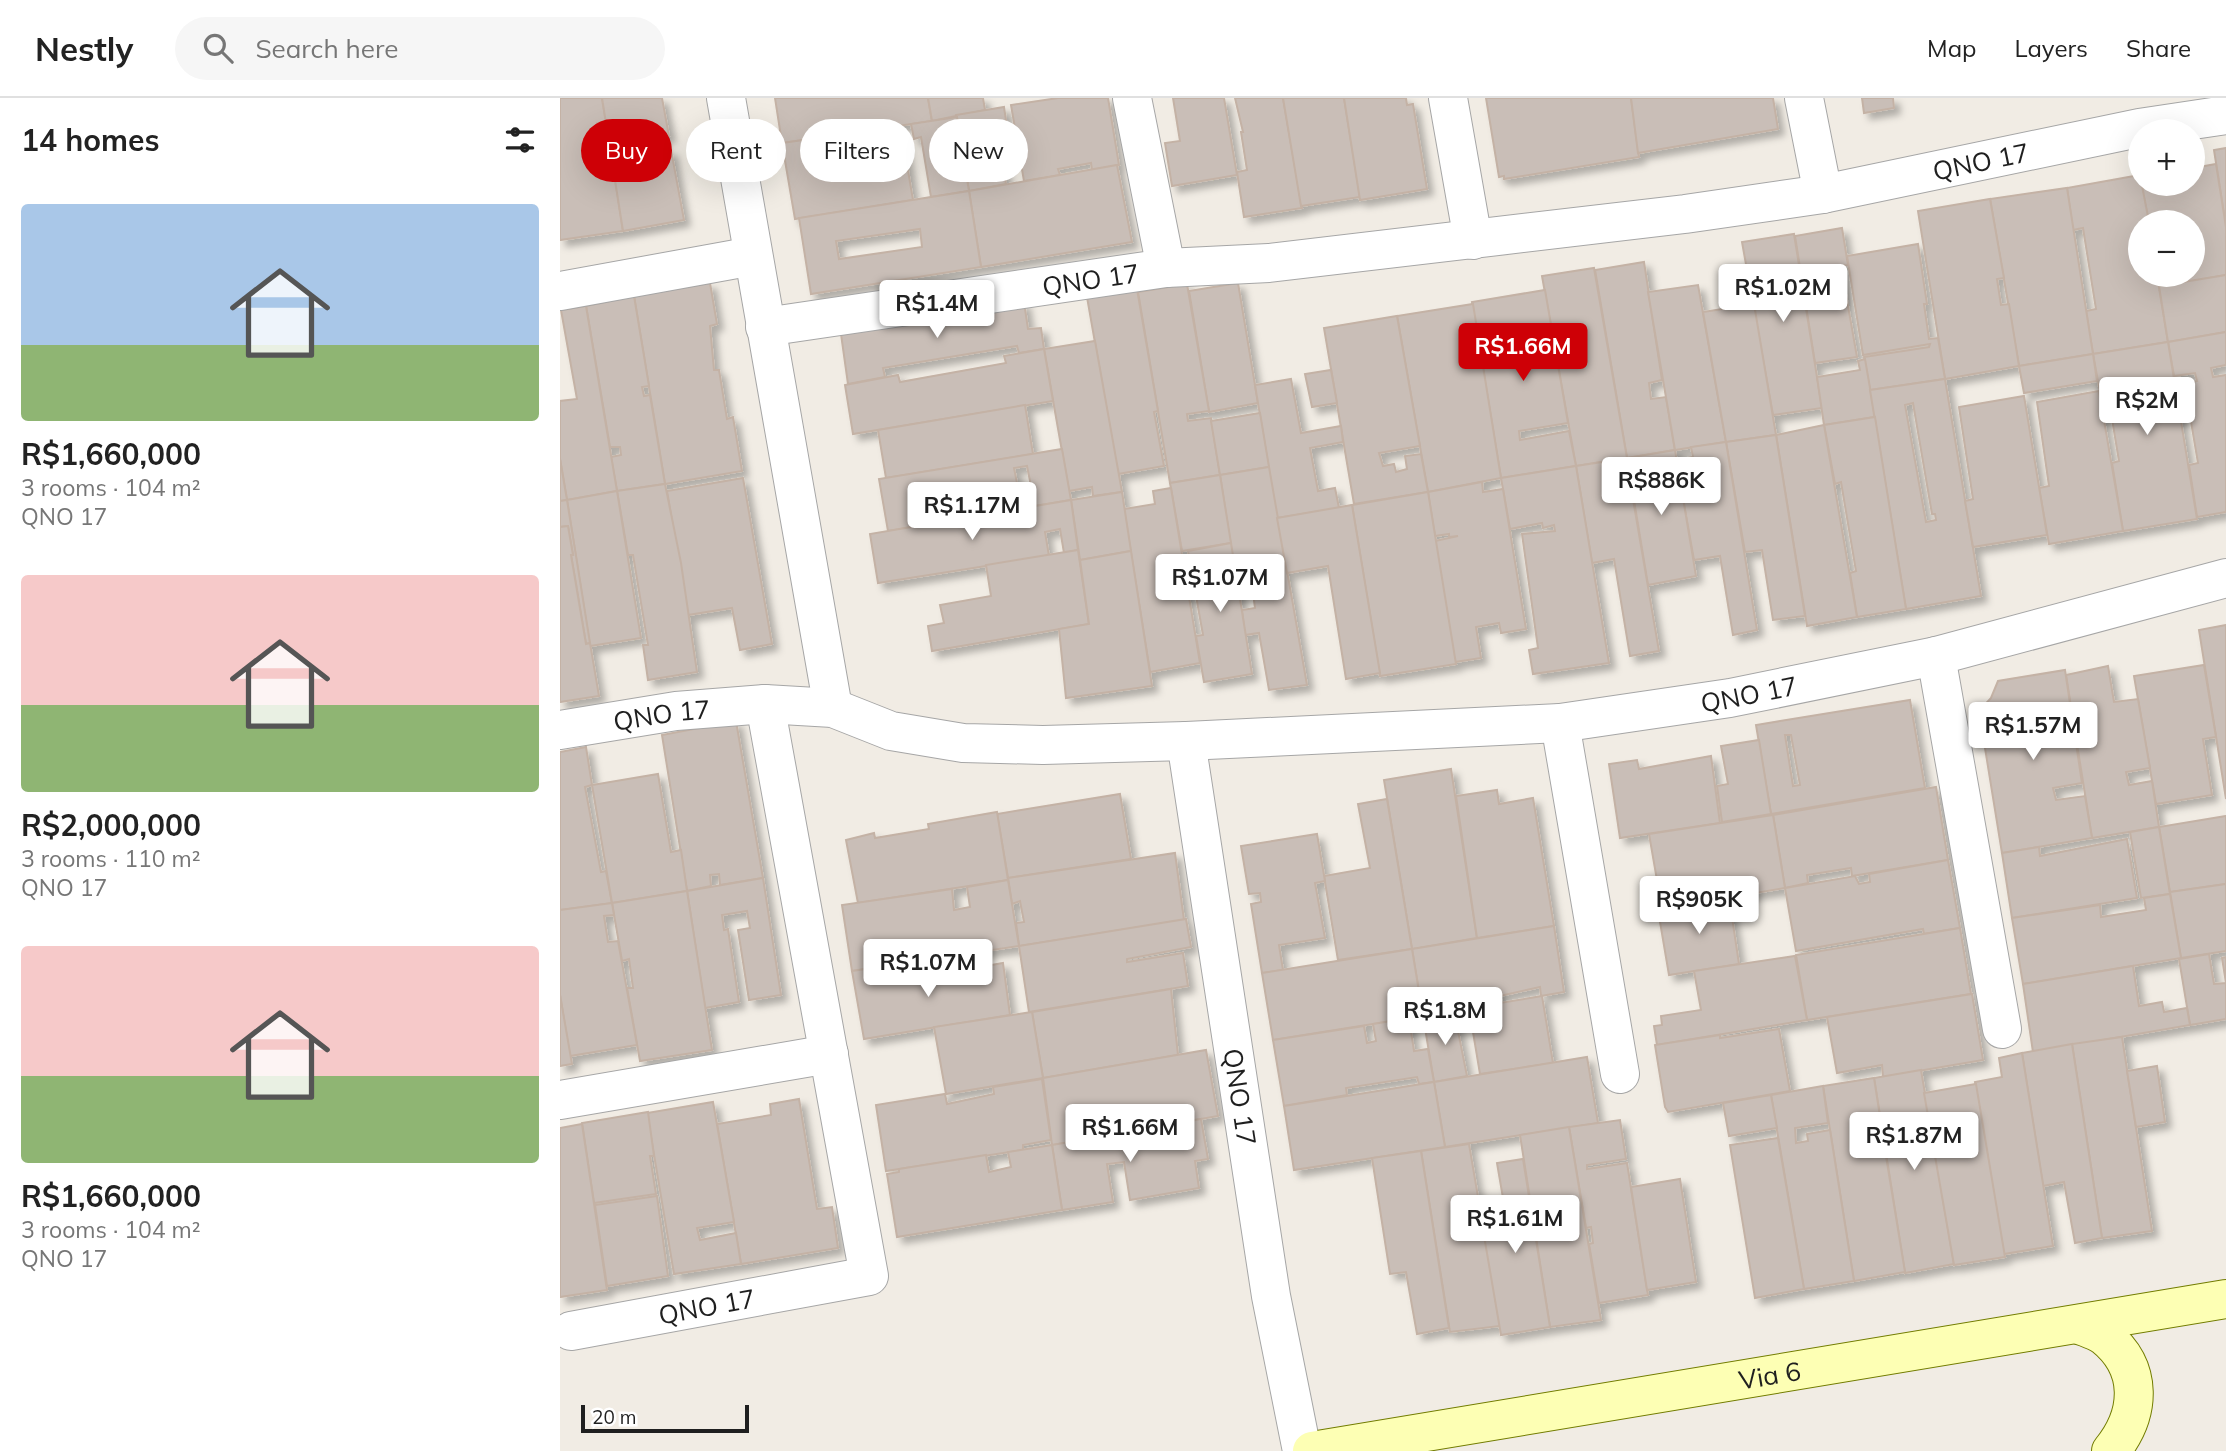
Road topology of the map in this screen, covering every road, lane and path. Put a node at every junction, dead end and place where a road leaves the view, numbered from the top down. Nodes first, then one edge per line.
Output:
1 (726, 98) edge
2 (1132, 98) edge
3 (1448, 98) edge
4 (1804, 98) edge
5 (2136, 113) edge
6 (2226, 115) edge
7 (1823, 194) junction
8 (1473, 240) junction
9 (753, 256) junction
10 (1166, 268) junction
11 (560, 292) edge
12 (765, 327) junction
13 (2226, 578) edge
14 (1936, 656) junction
15 (765, 704) junction
16 (833, 708) junction
17 (1560, 723) junction
18 (560, 730) edge
19 (1186, 741) junction
20 (2001, 1029) dead end
21 (829, 1054) junction
22 (1619, 1074) dead end
23 (560, 1100) edge
24 (2226, 1299) edge
25 (2080, 1325) junction
26 (571, 1331) dead end
27 (1302, 1451) edge
28 (1312, 1451) edge
29 (2111, 1451) edge

1 - 9 street
2 - 10 street, QNO 17
3 - 8 street
4 - 7 street
5 - 6 street, QNO 17
5 - 7 street, QNO 17
7 - 8 street, QNO 17
8 - 10 street, QNO 17
9 - 11 street
9 - 12 street
10 - 12 street, QNO 17
12 - 16 street
13 - 14 street, QNO 17
14 - 17 street, QNO 17
14 - 20 street
15 - 16 street, QNO 17
15 - 18 street, QNO 17
15 - 21 street, QNO 17
16 - 19 street, QNO 17
17 - 19 street, QNO 17
17 - 22 street
19 - 27 street, QNO 17
21 - 23 street
21 - 26 street, QNO 17
24 - 25 main road, Via 6
25 - 28 main road, Via 6
25 - 29 main road

